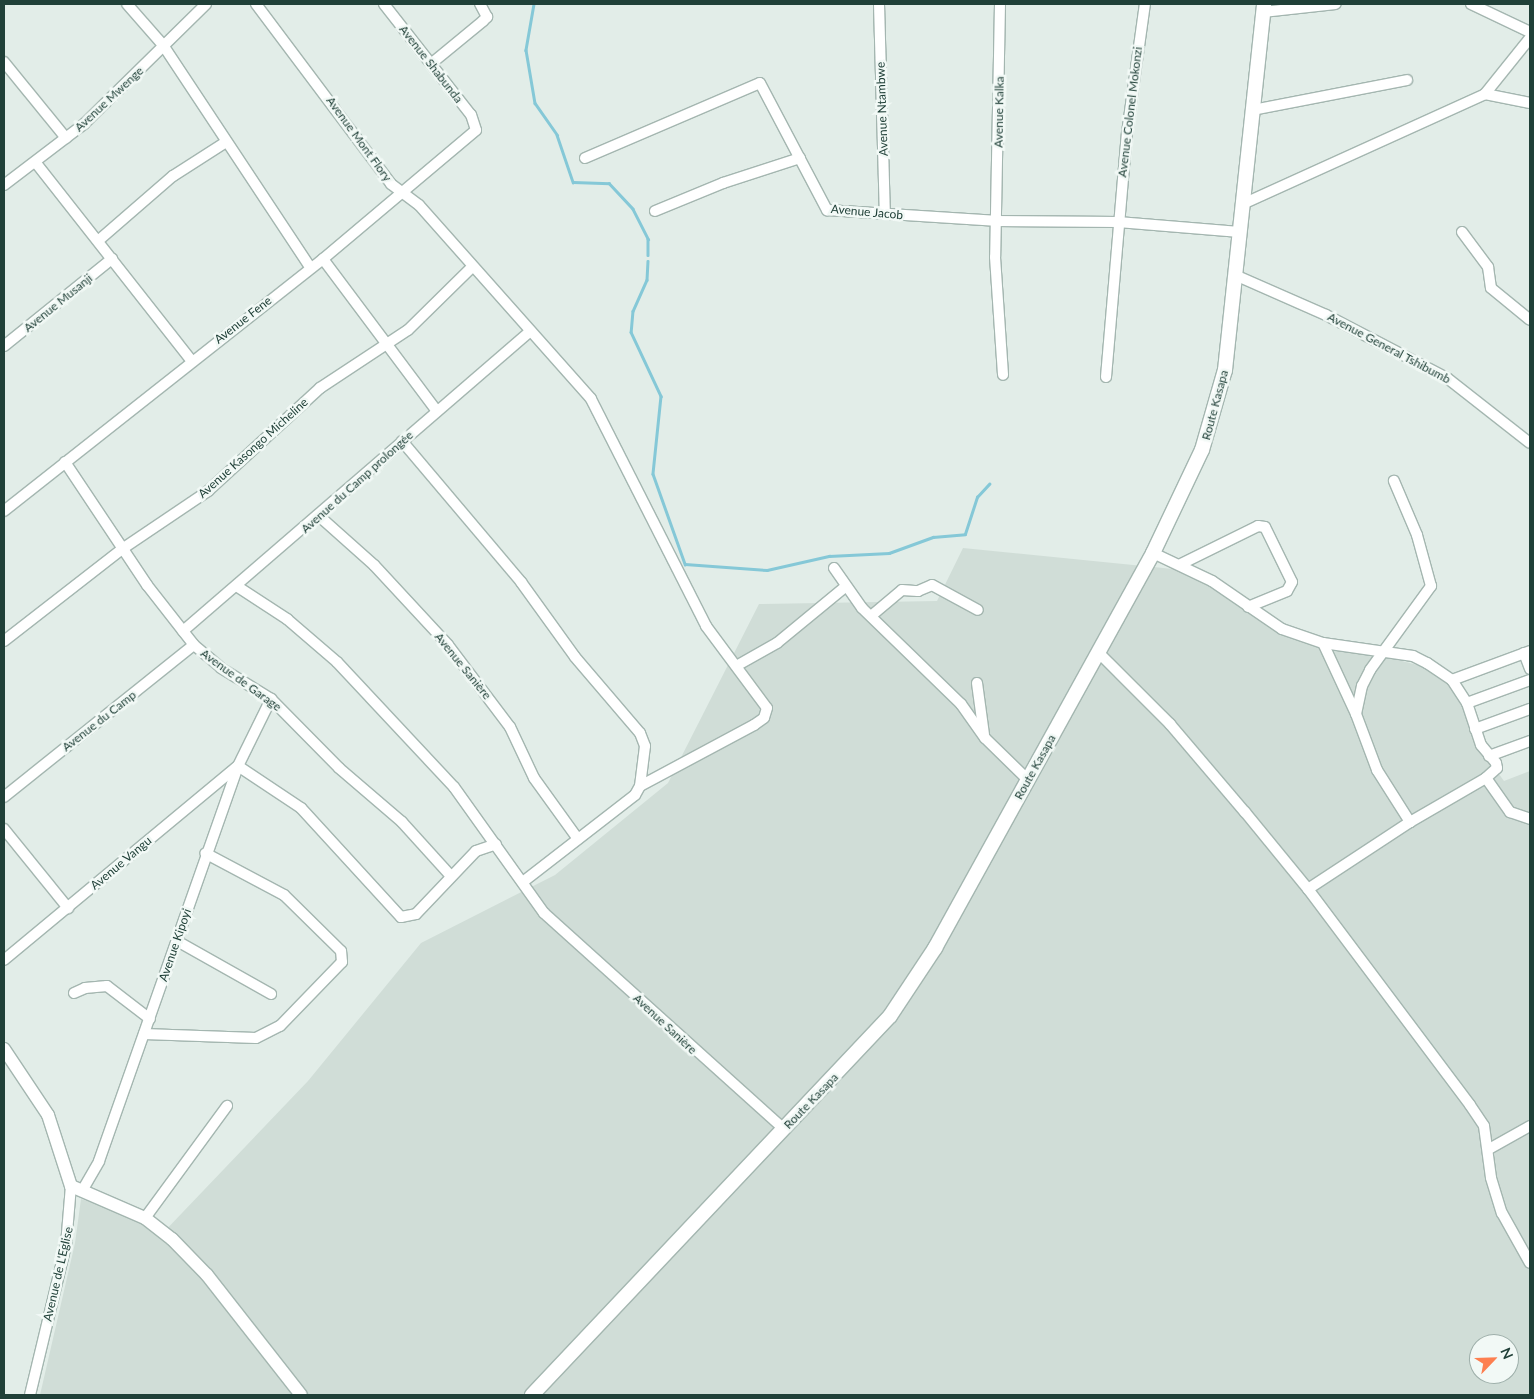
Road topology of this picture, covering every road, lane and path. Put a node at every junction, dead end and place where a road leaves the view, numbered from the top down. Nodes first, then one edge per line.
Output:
1 (127, 4) edge
2 (205, 4) edge
3 (256, 4) edge
4 (384, 4) edge
5 (480, 4) edge
6 (878, 4) edge
7 (1000, 4) edge
8 (1145, 4) edge
9 (1336, 4) edge
10 (1471, 4) edge
11 (1264, 8) edge
12 (1530, 32) edge
13 (1530, 38) edge
14 (164, 45) junction
15 (4, 62) edge
16 (432, 64) junction
17 (1407, 80) dead end
18 (1485, 94) junction
19 (1530, 103) edge
20 (1253, 110) junction
21 (477, 124) joint
22 (66, 138) junction
23 (226, 142) junction
24 (585, 158) dead end
25 (800, 158) junction
26 (36, 163) junction
27 (4, 185) edge
28 (400, 191) junction
29 (1245, 203) junction
30 (655, 211) dead end
31 (885, 214) junction
32 (995, 221) junction
33 (1118, 222) junction
34 (1240, 232) junction
35 (1462, 232) dead end
36 (98, 240) junction
37 (112, 259) junction
38 (323, 259) junction
39 (310, 267) junction
40 (472, 267) junction
41 (1235, 275) junction
42 (1530, 320) edge
43 (530, 331) junction
44 (385, 342) junction
45 (4, 346) edge
46 (192, 361) junction
47 (1003, 375) dead end
48 (1106, 377) dead end
49 (436, 410) junction
50 (402, 441) junction
51 (1530, 443) edge
52 (65, 462) junction
53 (1394, 481) dead end
54 (4, 511) edge
55 (319, 516) junction
56 (122, 549) junction
57 (1153, 553) junction
58 (1180, 564) junction
59 (834, 568) dead end
60 (238, 587) junction
61 (845, 587) junction
62 (1248, 607) junction
63 (978, 610) dead end
64 (871, 616) junction
65 (183, 631) junction
66 (4, 641) edge
67 (1323, 642) junction
68 (194, 645) junction
69 (1098, 652) junction
70 (1381, 652) junction
71 (1527, 652) edge
72 (738, 665) junction
73 (1530, 669) edge
74 (1452, 680) junction
75 (1530, 680) edge
76 (977, 683) dead end
77 (271, 699) junction
78 (1467, 703) junction
79 (1530, 709) edge
80 (1356, 714) junction
81 (1475, 729) junction
82 (984, 738) junction
83 (1530, 741) edge
84 (1489, 756) junction
85 (238, 766) junction
86 (1486, 778) junction
87 (1028, 780) junction
88 (640, 786) junction
89 (4, 797) edge
90 (1530, 819) edge
91 (1410, 822) junction
92 (4, 829) edge
93 (578, 839) junction
94 (496, 844) junction
95 (205, 853) junction
96 (450, 875) junction
97 (523, 882) junction
98 (1308, 889) junction
99 (68, 908) junction
100 (177, 941) junction
101 (4, 960) edge
102 (74, 993) dead end
103 (270, 994) dead end
104 (150, 1019) junction
105 (144, 1034) junction
106 (4, 1049) edge
107 (227, 1106) dead end
108 (1530, 1126) edge
109 (784, 1129) junction
110 (1489, 1149) junction
111 (76, 1188) junction
112 (145, 1218) junction
113 (1530, 1262) edge
114 (30, 1395) edge
115 (301, 1395) edge
116 (532, 1395) edge

1 - 14 street
2 - 14 street, Avenue Mwenge
3 - 28 street, Avenue Mont Flory
4 - 16 street, Avenue Shabunda
5 - 16 street
6 - 31 street, Avenue Ntambwe
7 - 32 street, Avenue Kalka
8 - 33 street, Avenue Colonel Mokonzi
9 - 11 street
10 - 12 street
11 - 20 main road, Route Kasapa
13 - 18 street
14 - 22 street, Avenue Mwenge
14 - 23 street
15 - 22 street
16 - 21 street, Avenue Shabunda
17 - 20 street
18 - 19 street
18 - 29 street
20 - 29 main road, Route Kasapa
21 - 28 street, Avenue Fene
22 - 26 street, Avenue Mwenge
23 - 36 street
23 - 39 street
24 - 25 street, Avenue Jacob
25 - 30 street
25 - 31 street, Avenue Jacob
26 - 27 street, Avenue Mwenge
26 - 36 street
28 - 38 street, Avenue Fene
28 - 40 street, Avenue Mont Flory
29 - 34 main road, Route Kasapa
31 - 32 street, Avenue Jacob
32 - 33 street, Avenue Jacob
32 - 47 street, Avenue Kalka
33 - 34 street, Avenue Jacob
33 - 48 street, Avenue Colonel Mokonzi
34 - 41 main road, Route Kasapa
35 - 42 street
36 - 37 street
37 - 45 street, Avenue Musanji
37 - 46 street
38 - 39 street, Avenue Fene
38 - 44 street
39 - 46 street, Avenue Fene
40 - 43 street, Avenue Mont Flory
40 - 44 street, Avenue Kasongo Micheline
41 - 51 street, Avenue General Tshibumb
41 - 57 main road, Route Kasapa
43 - 49 street, Avenue du Camp prolongée
43 - 72 street, Avenue Mont Flory
44 - 49 street
44 - 56 street, Avenue Kasongo Micheline
46 - 52 street, Avenue Fene
49 - 50 street, Avenue du Camp prolongée
50 - 55 street, Avenue du Camp prolongée
50 - 88 street
52 - 54 street, Avenue Fene
52 - 56 street, Avenue de Garage
53 - 70 street
55 - 60 street, Avenue du Camp prolongée
55 - 93 street, Avenue Sanière
56 - 65 street, Avenue de Garage
56 - 66 street, Avenue Kasongo Micheline
57 - 58 street
57 - 69 main road, Route Kasapa
58 - 62 street
58 - 62 street
59 - 61 street
60 - 65 street, Avenue du Camp prolongée
60 - 94 street, Avenue Sanière
61 - 64 street
61 - 72 street
62 - 67 street
63 - 64 street
64 - 82 street
65 - 68 street, Avenue de Garage
67 - 70 street
67 - 80 street
68 - 77 street, Avenue de Garage
68 - 89 street, Avenue du Camp
69 - 87 main road, Route Kasapa
69 - 98 street
70 - 74 street
70 - 80 street
71 - 73 street
71 - 74 street
72 - 88 street, Avenue Mont Flory
74 - 78 street
75 - 78 street
76 - 82 street
77 - 85 street, Avenue Kipoyi
77 - 96 street, Avenue de Garage
78 - 81 street
79 - 81 street
80 - 91 street
81 - 84 street
82 - 87 street
83 - 84 street
84 - 86 street
85 - 95 street, Avenue Kipoyi
85 - 96 street
85 - 99 street, Avenue Vangu
86 - 90 street
86 - 91 street
87 - 109 main road, Route Kasapa
88 - 93 street
91 - 98 street
92 - 99 street
93 - 97 street
94 - 96 street
94 - 97 street, Avenue Sanière
95 - 100 street, Avenue Kipoyi
95 - 105 street
97 - 109 street, Avenue Sanière
98 - 110 street
99 - 101 street, Avenue Vangu
100 - 103 street
100 - 104 street, Avenue Kipoyi
102 - 104 street
104 - 105 street, Avenue Kipoyi
105 - 111 street, Avenue Kipoyi
106 - 111 street, Avenue de L'Eglise
107 - 112 street
108 - 110 street
109 - 116 main road, Route Kasapa
110 - 113 street
111 - 112 street
111 - 114 street, Avenue de L'Eglise
112 - 115 street

